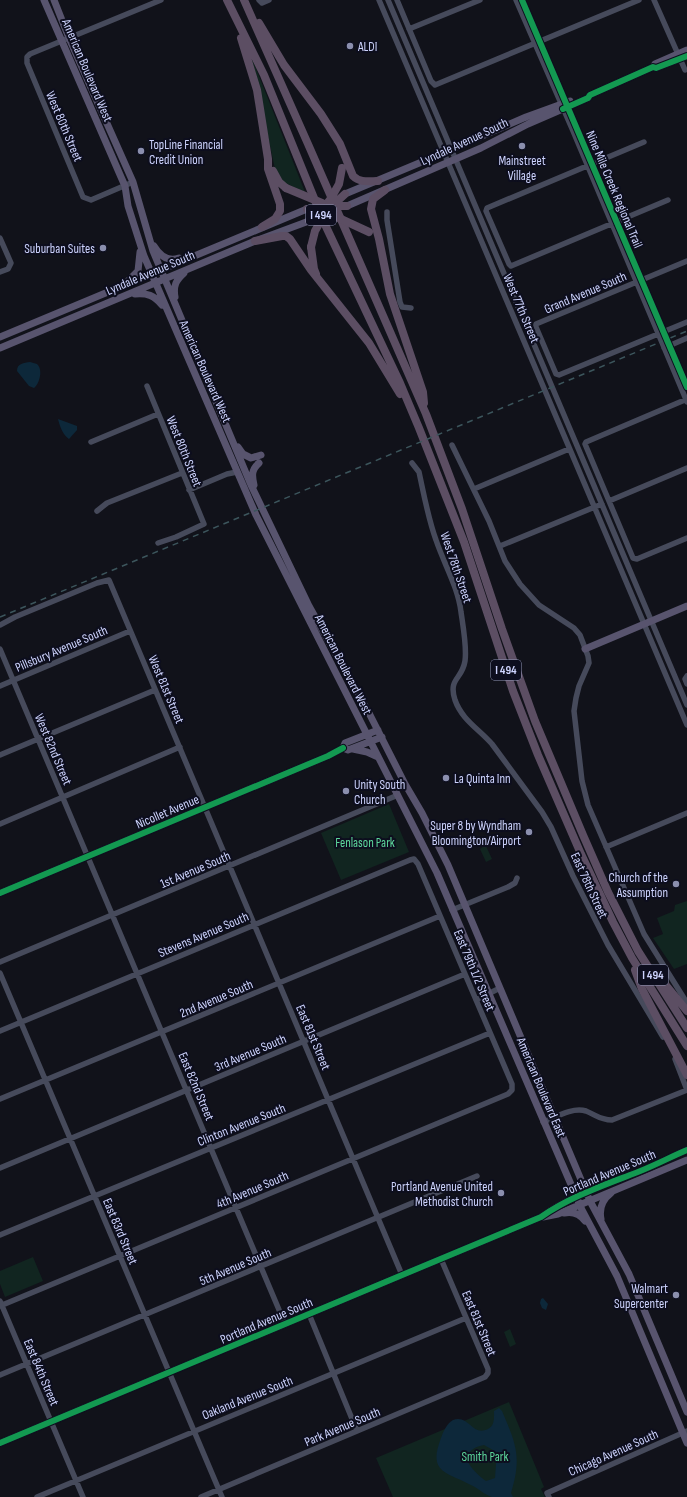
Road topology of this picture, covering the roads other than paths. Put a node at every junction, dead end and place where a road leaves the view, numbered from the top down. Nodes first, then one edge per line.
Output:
1 (44, 0) edge
2 (54, 0) edge
3 (161, 0) edge
4 (227, 0) edge
5 (244, 0) edge
6 (259, 0) edge
7 (269, 0) edge
8 (379, 0) edge
9 (388, 0) edge
10 (397, 0) edge
11 (480, 0) edge
12 (516, 0) edge
13 (639, 0) edge
14 (654, 0) edge
15 (409, 29) junction
16 (66, 40) junction
17 (535, 44) junction
18 (687, 50) edge
19 (679, 56) junction
20 (687, 56) edge
21 (685, 70) dead end
22 (562, 107) junction
23 (332, 132) junction
24 (644, 142) dead end
25 (452, 150) junction
26 (444, 153) junction
27 (268, 159) junction
28 (456, 160) junction
29 (448, 163) junction
30 (587, 166) junction
31 (378, 181) junction
32 (133, 182) junction
33 (125, 186) junction
34 (385, 190) junction
35 (349, 193) joint
36 (668, 200) dead end
37 (347, 206) joint
38 (326, 208) junction
39 (307, 209) joint
40 (387, 212) dead end
41 (305, 222) joint
42 (612, 224) junction
43 (262, 227) junction
44 (149, 237) junction
45 (0, 238) edge
46 (255, 241) junction
47 (139, 244) junction
48 (382, 253) junction
49 (193, 256) junction
50 (687, 261) edge
51 (191, 268) junction
52 (161, 269) junction
53 (0, 272) edge
54 (151, 273) junction
55 (317, 278) junction
56 (165, 279) junction
57 (636, 282) junction
58 (155, 283) junction
59 (125, 284) junction
60 (130, 294) junction
61 (411, 308) dead end
62 (177, 309) junction
63 (167, 313) junction
64 (687, 322) edge
65 (658, 334) junction
66 (0, 337) edge
67 (687, 338) edge
68 (0, 348) edge
69 (664, 348) junction
70 (147, 386) dead end
71 (687, 400) edge
72 (158, 414) junction
73 (426, 414) junction
74 (419, 428) junction
75 (91, 442) dead end
76 (233, 442) junction
77 (452, 445) dead end
78 (569, 449) junction
79 (261, 455) dead end
80 (412, 463) dead end
81 (258, 464) dead end
82 (687, 468) edge
83 (236, 470) junction
84 (182, 473) junction
85 (474, 489) junction
86 (189, 490) junction
87 (258, 501) junction
88 (609, 501) junction
89 (602, 504) junction
90 (594, 507) junction
91 (97, 511) dead end
92 (687, 538) edge
93 (158, 543) dead end
94 (500, 546) junction
95 (687, 606) edge
96 (652, 621) junction
97 (644, 624) junction
98 (0, 625) edge
99 (130, 631) junction
100 (585, 648) junction
101 (0, 649) edge
102 (341, 663) junction
103 (333, 667) junction
104 (686, 676) edge
105 (13, 680) junction
106 (687, 684) edge
107 (0, 686) edge
108 (672, 689) junction
109 (155, 690) junction
110 (456, 702) joint
111 (687, 705) edge
112 (687, 712) edge
113 (687, 725) edge
114 (378, 730) junction
115 (366, 735) junction
116 (382, 737) junction
117 (38, 739) junction
118 (371, 742) junction
119 (180, 748) junction
120 (343, 748) junction
121 (353, 749) junction
122 (0, 755) edge
123 (378, 757) junction
124 (398, 795) junction
125 (63, 798) junction
126 (205, 806) junction
127 (422, 813) junction
128 (687, 813) edge
129 (410, 819) junction
130 (0, 824) edge
131 (606, 847) junction
132 (87, 856) junction
133 (414, 860) joint
134 (230, 866) junction
135 (518, 878) dead end
136 (0, 893) edge
137 (465, 905) junction
138 (452, 910) junction
139 (112, 915) junction
140 (440, 916) junction
141 (254, 925) junction
142 (624, 943) junction
143 (638, 951) junction
144 (0, 962) edge
145 (0, 973) edge
146 (137, 974) junction
147 (464, 974) junction
148 (279, 983) junction
149 (500, 988) junction
150 (489, 994) junction
151 (476, 1000) junction
152 (687, 1003) edge
153 (687, 1011) edge
154 (21, 1022) junction
155 (687, 1028) edge
156 (0, 1031) edge
157 (162, 1032) junction
158 (490, 1033) junction
159 (304, 1041) junction
160 (687, 1046) edge
161 (536, 1075) junction
162 (687, 1075) edge
163 (525, 1079) junction
164 (46, 1080) junction
165 (187, 1090) junction
166 (512, 1090) joint
167 (542, 1090) junction
168 (687, 1090) edge
169 (531, 1094) junction
170 (0, 1099) edge
171 (328, 1100) junction
172 (555, 1118) junction
173 (543, 1122) junction
174 (70, 1139) junction
175 (211, 1147) junction
176 (687, 1150) edge
177 (353, 1159) junction
178 (687, 1160) edge
179 (0, 1168) edge
180 (477, 1176) dead end
181 (615, 1190) junction
182 (587, 1192) junction
183 (94, 1196) junction
184 (576, 1197) junction
185 (590, 1201) junction
186 (580, 1205) junction
187 (236, 1208) junction
188 (558, 1214) junction
189 (540, 1217) junction
190 (378, 1218) junction
191 (602, 1225) junction
192 (590, 1227) junction
193 (0, 1235) edge
194 (120, 1256) junction
195 (441, 1259) junction
196 (261, 1266) junction
197 (402, 1275) junction
198 (637, 1293) junction
199 (626, 1298) junction
200 (1, 1304) edge
201 (309, 1314) junction
202 (145, 1315) junction
203 (466, 1318) junction
204 (285, 1324) junction
205 (27, 1364) junction
206 (169, 1372) junction
207 (334, 1373) junction
208 (488, 1373) joint
209 (0, 1375) edge
210 (685, 1404) edge
211 (687, 1412) edge
212 (51, 1422) junction
213 (194, 1431) junction
214 (357, 1431) junction
215 (685, 1432) edge
216 (0, 1443) edge
217 (687, 1443) edge
218 (76, 1480) junction
219 (219, 1490) junction
220 (548, 1495) edge
221 (37, 1497) edge
222 (84, 1497) edge
223 (202, 1497) edge
224 (222, 1497) edge

1 - 16 main road, American Boulevard West
2 - 16 main road, American Boulevard West
3 - 16 street
4 - 27 highway
4 - 74 highway, I 494
5 - 23 highway
5 - 73 highway, I 494
6 - 7 street
8 - 26 street, West 77th Street
9 - 25 street, West 77th Street
10 - 15 street
11 - 15 street
12 - 17 street
13 - 17 street
14 - 19 street
15 - 17 street
16 - 32 main road, American Boulevard West
16 - 33 main road, American Boulevard West
16 - 33 street, West 80th Street
17 - 22 street
18 - 19 main road, Lyndale Avenue South
19 - 20 main road, Lyndale Avenue South
19 - 21 street
19 - 22 main road, Lyndale Avenue South
22 - 25 main road, Lyndale Avenue South
22 - 28 main road, Lyndale Avenue South
22 - 30 street
23 - 31 highway
23 - 38 highway, bridge
24 - 30 street
25 - 26 main road, Lyndale Avenue South
25 - 28 street, West 77th Street
26 - 29 street, West 77th Street
26 - 31 main road, Lyndale Avenue South
27 - 38 highway, bridge
27 - 43 highway
28 - 29 main road, Lyndale Avenue South
28 - 89 street, West 77th Street
29 - 34 main road, Lyndale Avenue South
29 - 78 street, West 77th Street
30 - 42 street
30 - 42 street
31 - 35 main road, Lyndale Avenue South
32 - 33 street
32 - 44 main road, American Boulevard West
33 - 47 main road, American Boulevard West
34 - 37 main road, Lyndale Avenue South
34 - 48 highway
35 - 38 highway, bridge
36 - 42 street
37 - 38 highway, bridge
38 - 39 highway, bridge
38 - 41 highway, bridge
38 - 48 highway, bridge
38 - 55 highway, bridge
39 - 43 main road, Lyndale Avenue South
40 - 61 street
41 - 46 main road, Lyndale Avenue South
42 - 57 street
43 - 49 main road, Lyndale Avenue South
44 - 49 main road
44 - 52 main road, American Boulevard West
45 - 53 street
46 - 51 main road, Lyndale Avenue South
46 - 55 highway
47 - 54 main road, American Boulevard West
47 - 59 main road
48 - 73 highway
49 - 52 main road, Lyndale Avenue South
50 - 57 street, Grand Avenue South
51 - 56 main road, Lyndale Avenue South
51 - 62 main road
52 - 54 main road, Lyndale Avenue South
52 - 56 main road, American Boulevard West
54 - 58 main road, American Boulevard West
54 - 59 main road, Lyndale Avenue South
55 - 74 highway
56 - 58 main road, Lyndale Avenue South
56 - 62 main road, American Boulevard West
57 - 65 street
57 - 65 street, Grand Avenue South
58 - 60 main road, Lyndale Avenue South
58 - 63 main road, American Boulevard West
59 - 66 main road, Lyndale Avenue South
60 - 63 main road
60 - 68 main road, Lyndale Avenue South
62 - 76 main road, American Boulevard West
63 - 83 main road, American Boulevard West
64 - 65 street
65 - 69 street
67 - 69 street
69 - 71 street
70 - 72 street, West 80th Street
71 - 88 street
72 - 75 street
72 - 84 street, West 80th Street
73 - 143 highway, I 494
74 - 142 highway, I 494
76 - 79 main road
76 - 87 main road, American Boulevard West
77 - 85 street
78 - 85 street
78 - 90 street, West 77th Street
80 - 110 street, West 78th Street
81 - 87 main road
82 - 88 street
83 - 86 street
83 - 103 main road, American Boulevard West
84 - 86 street, West 80th Street
84 - 91 street
85 - 94 street
86 - 93 street, West 80th Street
87 - 102 main road, American Boulevard West
88 - 92 street
89 - 90 street
89 - 96 street, West 77th Street
90 - 94 street
90 - 97 street, West 77th Street
94 - 100 street
95 - 96 main road
96 - 97 main road
96 - 111 street, West 77th Street
97 - 100 main road
97 - 108 street, West 77th Street
98 - 99 street, West 81st Street
99 - 105 street, Pillsbury Avenue South
99 - 109 street, West 81st Street
100 - 131 street
101 - 105 street, West 82nd Street
102 - 103 main road
102 - 114 main road, American Boulevard West
103 - 115 main road, American Boulevard West
104 - 106 street
105 - 107 street, Pillsbury Avenue South
105 - 117 street, West 82nd Street
108 - 112 street
108 - 113 street, West 77th Street
109 - 117 street
109 - 119 street, West 81st Street
110 - 168 street, East 78th Street
114 - 115 main road, Nicollet Avenue
114 - 116 main road, American Boulevard West
115 - 118 main road, American Boulevard West
115 - 120 main road, Nicollet Avenue
116 - 118 main road
116 - 127 main road, American Boulevard East
117 - 122 street
117 - 125 street, West 82nd Street
118 - 121 main road
118 - 123 main road, American Boulevard East
119 - 125 street
119 - 126 street, West 81st Street
120 - 121 main road
120 - 126 main road, Nicollet Avenue
121 - 123 main road
123 - 124 main road, American Boulevard East
124 - 129 main road, American Boulevard East
124 - 134 street, 1st Avenue South
125 - 130 street
125 - 132 street, West 82nd Street
126 - 132 main road, Nicollet Avenue
126 - 134 street, East 81st Street
127 - 129 main road
127 - 137 main road, American Boulevard East
128 - 131 street
129 - 138 main road, American Boulevard East
131 - 152 street
132 - 136 main road, Nicollet Avenue
132 - 139 street, East 82nd Street
133 - 140 street, East 79th 1/2 Street
133 - 141 street, Stevens Avenue South
134 - 139 street, 1st Avenue South
134 - 141 street, East 81st Street
135 - 137 street
137 - 138 street
137 - 149 main road, American Boulevard East
138 - 150 main road, American Boulevard East
139 - 144 street, 1st Avenue South
139 - 146 street, East 82nd Street
140 - 147 street, East 79th 1/2 Street
140 - 148 street, 2nd Avenue South
141 - 146 street, Stevens Avenue South
141 - 148 street, East 81st Street
142 - 160 highway, I 494
142 - 162 highway
143 - 153 highway
143 - 155 highway, I 494
145 - 154 street, East 83rd Street
146 - 154 street, Stevens Avenue South
146 - 157 street, East 82nd Street
147 - 151 street, East 79th 1/2 Street
147 - 159 street, 3rd Avenue South
148 - 157 street, 2nd Avenue South
148 - 159 street, East 81st Street
149 - 150 street
149 - 161 main road, American Boulevard East
150 - 151 street
150 - 163 main road, American Boulevard East
151 - 158 street, East 79th 1/2 Street
154 - 156 street, Stevens Avenue South
154 - 164 street, East 83rd Street
157 - 164 street, 2nd Avenue South
157 - 165 street, East 82nd Street
158 - 166 street, East 79th 1/2 Street
158 - 171 street, Clinton Avenue South
159 - 165 street, 3rd Avenue South
159 - 171 street, East 81st Street
161 - 163 main road
161 - 167 main road, American Boulevard East
163 - 169 main road, American Boulevard East
164 - 170 street, 2nd Avenue South
164 - 174 street, East 83rd Street
165 - 174 street, 3rd Avenue South
165 - 175 street, East 82nd Street
166 - 177 street, 4th Avenue South
167 - 169 main road
167 - 172 main road, American Boulevard East
168 - 172 street
169 - 173 main road, American Boulevard East
171 - 175 street, Clinton Avenue South
171 - 177 street, East 81st Street
172 - 173 street
172 - 182 main road, American Boulevard East
173 - 184 main road, American Boulevard East
174 - 179 street, 3rd Avenue South
174 - 183 street, East 83rd Street
175 - 183 street, Clinton Avenue South
175 - 187 street, East 82nd Street
176 - 182 main road, Portland Avenue South
177 - 187 street, 4th Avenue South
177 - 190 street, East 81st Street
178 - 181 main road, Portland Avenue South
180 - 190 street, 5th Avenue South
181 - 185 main road, Portland Avenue South
181 - 191 main road
182 - 184 main road, Portland Avenue South
182 - 185 main road, American Boulevard East
183 - 193 street, Clinton Avenue South
183 - 194 street, East 83rd Street
184 - 186 main road, American Boulevard East
184 - 189 main road, Portland Avenue South
185 - 186 main road, Portland Avenue South
185 - 191 main road, American Boulevard East
186 - 188 main road, Portland Avenue South
186 - 192 main road, American Boulevard East
187 - 194 street, 4th Avenue South
187 - 196 street, East 82nd Street
188 - 189 main road, Portland Avenue South
188 - 192 main road
189 - 195 main road, Portland Avenue South
190 - 196 street, 5th Avenue South
190 - 197 street, East 81st Street
191 - 198 main road, American Boulevard East
192 - 199 main road, American Boulevard East
194 - 200 street, 4th Avenue South
194 - 202 street, East 83rd Street
195 - 197 main road, Portland Avenue South
195 - 203 street, East 81st Street
196 - 202 street, 5th Avenue South
196 - 204 street, East 82nd Street
197 - 201 main road, Portland Avenue South
198 - 199 main road
198 - 210 main road, American Boulevard East
199 - 215 main road, American Boulevard East
200 - 205 street, East 84th Street
201 - 204 main road, Portland Avenue South
201 - 207 street
202 - 205 street, 5th Avenue South
202 - 206 street, East 83rd Street
203 - 207 street, Oakland Avenue South
203 - 208 street, East 81st Street
204 - 206 main road, Portland Avenue South
205 - 209 street, 5th Avenue South
205 - 212 street, East 84th Street
206 - 212 main road, Portland Avenue South
206 - 213 street, East 83rd Street
207 - 213 street, Oakland Avenue South
207 - 214 street
208 - 214 street, Park Avenue South
210 - 211 main road, American Boulevard East
212 - 216 main road, Portland Avenue South
212 - 218 street, East 84th Street
213 - 218 street, Oakland Avenue South
213 - 219 street, East 83rd Street
214 - 219 street, Park Avenue South
215 - 217 main road, American Boulevard East
215 - 220 street, Chicago Avenue South
218 - 221 street, Oakland Avenue South
218 - 222 street, East 84th Street
219 - 223 street, Park Avenue South
219 - 224 street, East 83rd Street

